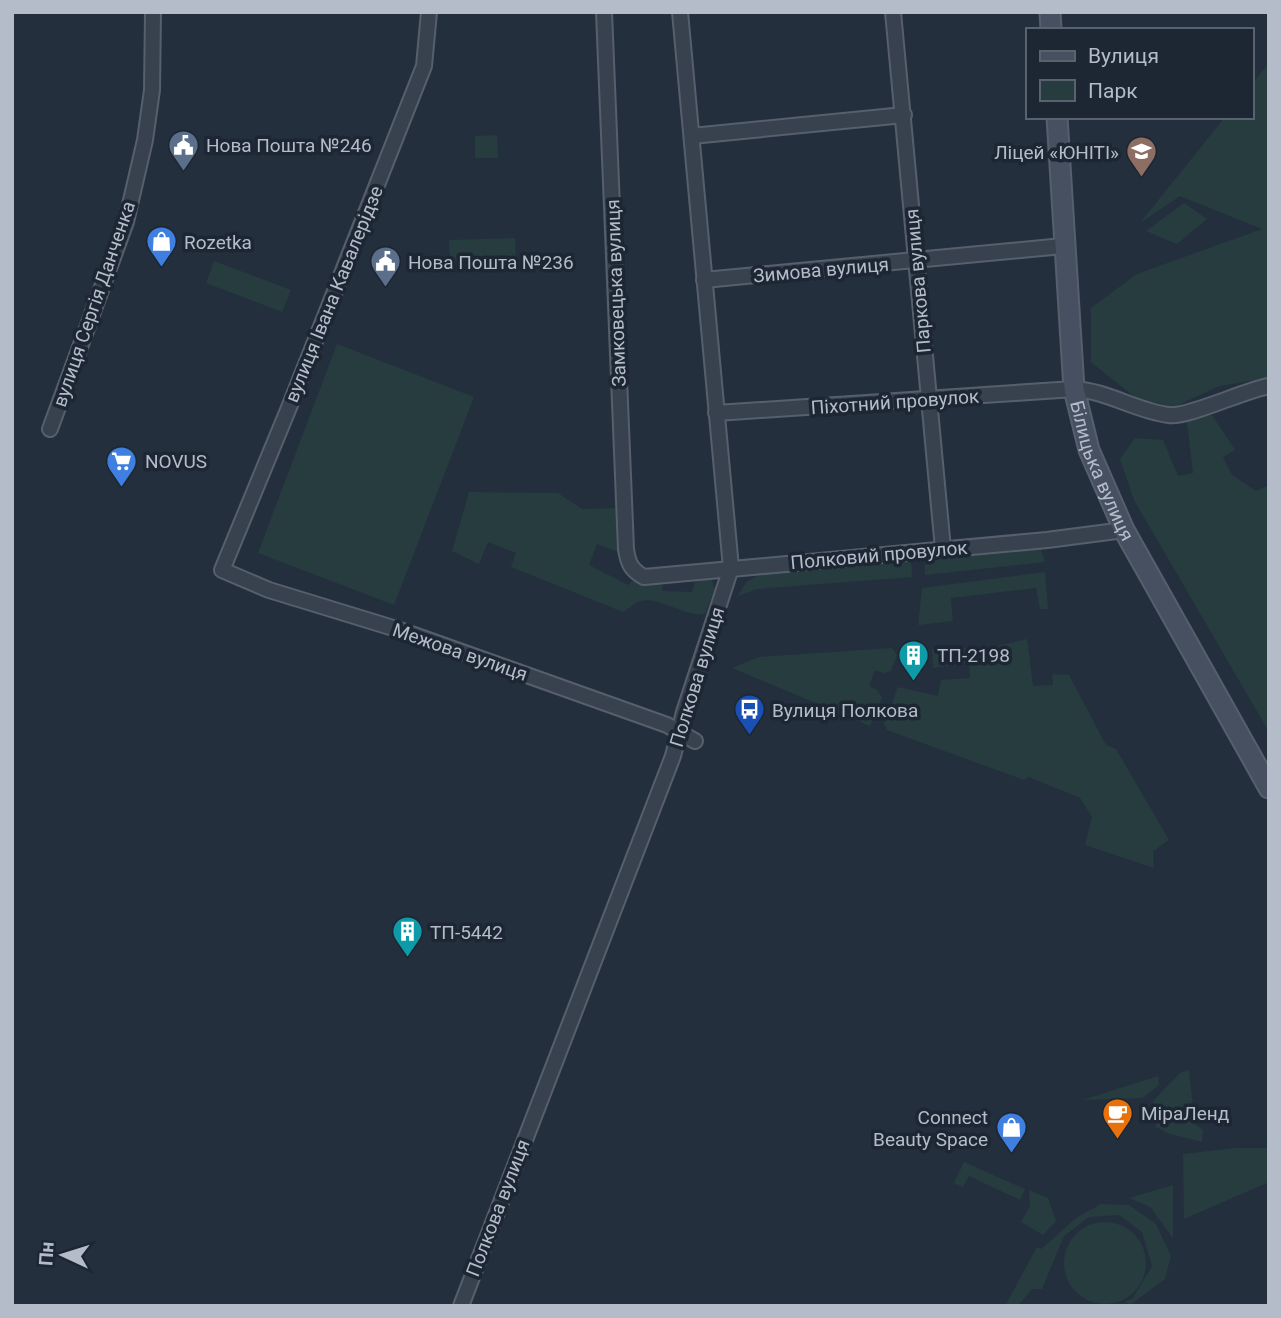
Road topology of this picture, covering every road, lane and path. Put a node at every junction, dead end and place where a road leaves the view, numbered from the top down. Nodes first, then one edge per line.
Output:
1 (153, 12) edge
2 (429, 12) edge
3 (604, 12) edge
4 (680, 12) edge
5 (894, 12) edge
6 (904, 115) junction
7 (1056, 119) edge
8 (692, 136) junction
9 (1063, 246) junction
10 (918, 262) junction
11 (704, 281) junction
12 (1269, 386) edge
13 (1074, 389) junction
14 (927, 400) junction
15 (716, 414) junction
16 (50, 429) dead end
17 (1124, 530) junction
18 (943, 549) junction
19 (731, 568) junction
20 (222, 570) joint
21 (635, 572) joint
22 (679, 732) junction
23 (695, 741) dead end
24 (1269, 788) edge
25 (461, 1306) edge

1 - 16 street, вулиця Сергія Данченка
2 - 20 street, вулиця Івана Кавалерідзе
3 - 21 street, Замковецька вулиця
4 - 8 street, Полкова вулиця
5 - 6 street, Паркова вулиця
6 - 8 street
6 - 10 street, Паркова вулиця
7 - 9 main road, Білицька вулиця
8 - 11 street, Полкова вулиця
9 - 10 street, Зимова вулиця
9 - 13 main road, Білицька вулиця
10 - 11 street, Зимова вулиця
10 - 14 street, Паркова вулиця
11 - 15 street, Полкова вулиця
12 - 13 street, Піхотний провулок
13 - 14 street, Піхотний провулок
13 - 17 main road, Білицька вулиця
14 - 15 street, Піхотний провулок
14 - 18 street, Паркова вулиця
15 - 19 street, Полкова вулиця
17 - 18 street, Полковий провулок
17 - 24 main road, Білицька вулиця
18 - 19 street, Полковий провулок
19 - 21 street, Полковий провулок
19 - 22 street, Полкова вулиця
20 - 22 street, Межова вулиця
22 - 23 street, Межова вулиця
22 - 25 street, Полкова вулиця

